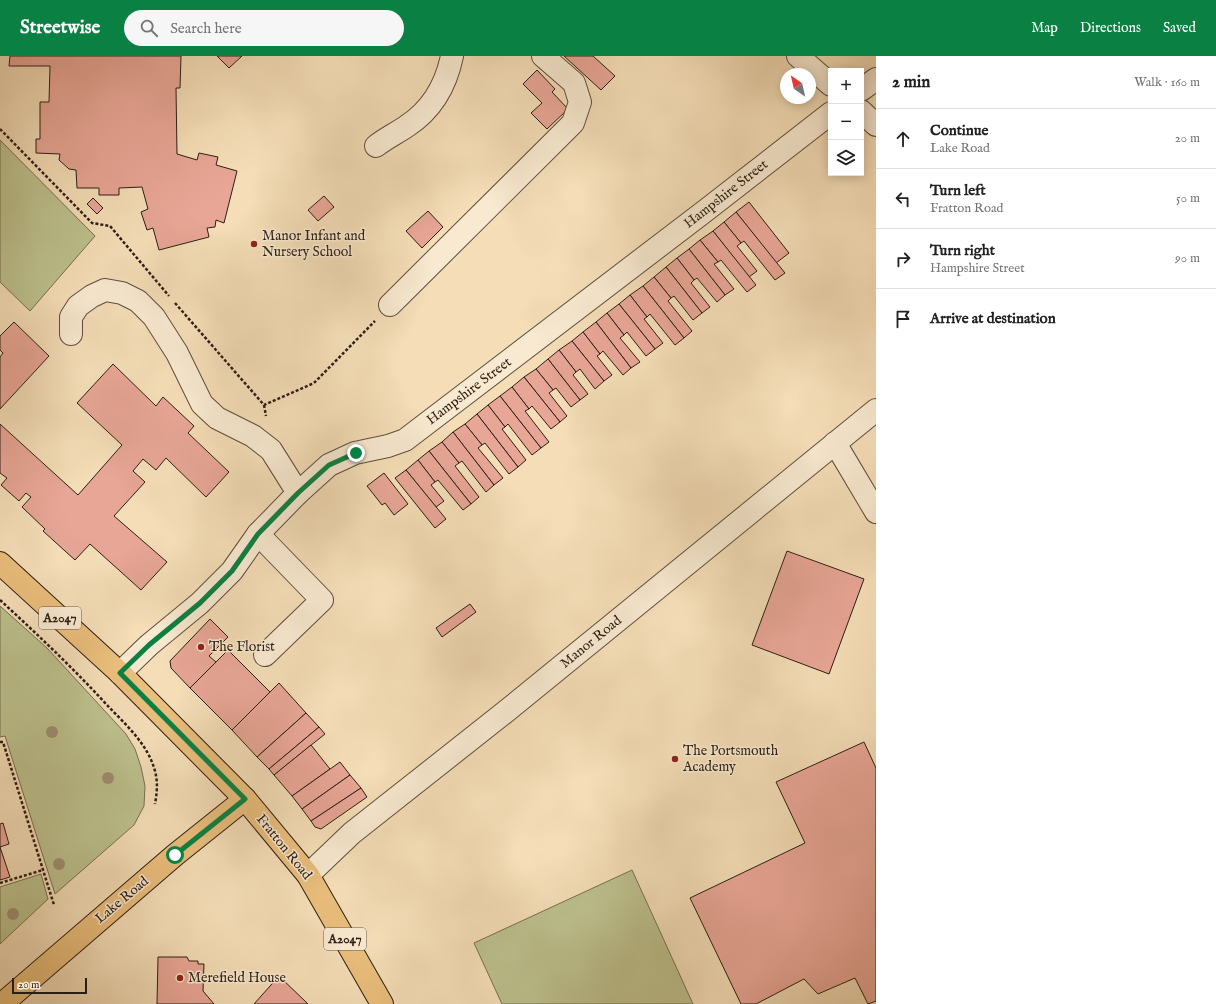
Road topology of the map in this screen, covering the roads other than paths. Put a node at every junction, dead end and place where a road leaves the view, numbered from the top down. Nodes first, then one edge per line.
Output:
1 (452, 56) edge
2 (543, 56) edge
3 (798, 56) edge
4 (876, 79) edge
5 (828, 82) edge
6 (864, 88) edge
7 (864, 114) edge
8 (828, 115) edge
9 (876, 125) edge
10 (376, 146) dead end
11 (390, 305) road end
12 (71, 334) dead end
13 (876, 410) edge
14 (835, 443) junction
15 (298, 493) junction
16 (876, 512) edge
17 (258, 534) junction
18 (0, 563) edge
19 (265, 655) dead end
20 (120, 673) junction
21 (245, 799) junction
22 (308, 874) junction
23 (2, 1004) edge
24 (382, 1004) edge

1 - 10 street
2 - 11 street
3 - 5 street
4 - 6 street
7 - 9 street
8 - 15 street, Hampshire Street
12 - 15 street
13 - 14 street, Manor Road
14 - 16 street
14 - 22 street, Manor Road
15 - 17 street, Hampshire Street
17 - 19 street
17 - 20 street, Hampshire Street
18 - 20 main road, Fratton Road / A2047
20 - 21 main road, Fratton Road / A2047
21 - 22 main road, Fratton Road / A2047
21 - 23 main road, Lake Road
22 - 24 main road, Fratton Road / A2047

